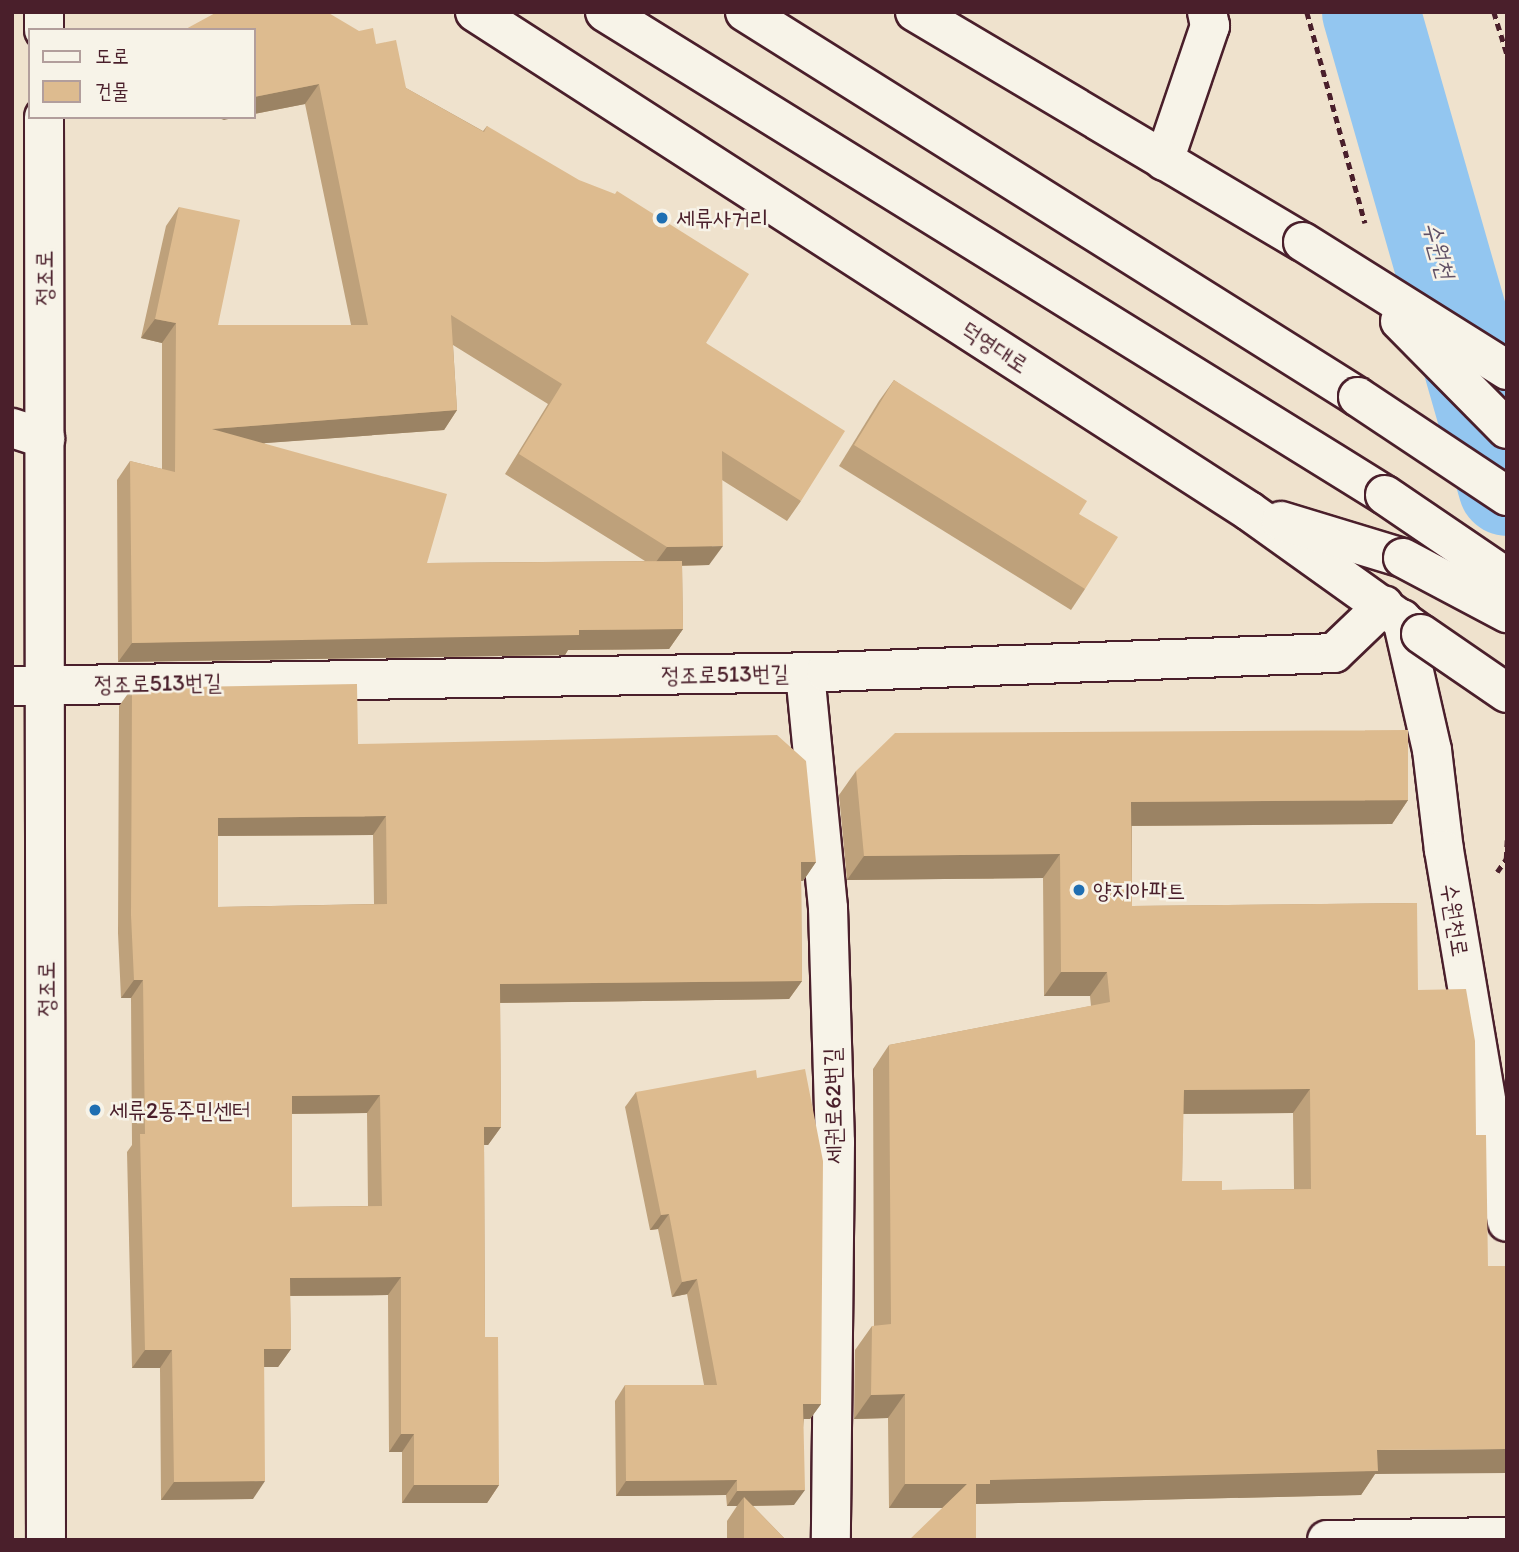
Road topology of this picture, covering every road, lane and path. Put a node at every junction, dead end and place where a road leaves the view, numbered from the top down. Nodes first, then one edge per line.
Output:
1 (475, 12) edge
2 (605, 12) edge
3 (745, 12) edge
4 (915, 12) edge
5 (1207, 12) edge
6 (1494, 12) edge
7 (1507, 54) edge
8 (44, 119) edge
9 (1164, 161) junction
10 (1350, 270) junction
11 (1507, 370) edge
12 (1507, 429) edge
13 (28, 434) edge
14 (1507, 496) edge
15 (1249, 511) junction
16 (1507, 578) edge
17 (1507, 613) edge
18 (1402, 619) junction
19 (805, 673) junction
20 (29, 686) edge
21 (1507, 693) edge
22 (1507, 1222) edge
23 (1507, 1537) edge
24 (46, 1540) edge
25 (831, 1540) edge
26 (1327, 1540) edge

1 - 15 street, 덕영대로
2 - 16 street, bridge
3 - 14 street, bridge
4 - 9 street
5 - 9 street
6 - 7 path
8 - 13 street, 정조로
9 - 10 street, bridge
10 - 11 street, bridge
10 - 12 street, bridge
13 - 20 street, 정조로
15 - 17 street, bridge
15 - 18 street, 덕영대로
18 - 19 street, 정조로513번길
18 - 21 street, 덕영대로, bridge
18 - 22 street, 수원천로
19 - 20 street, 정조로513번길
19 - 25 street, 세권로62번길
20 - 24 street, 정조로
23 - 26 street

